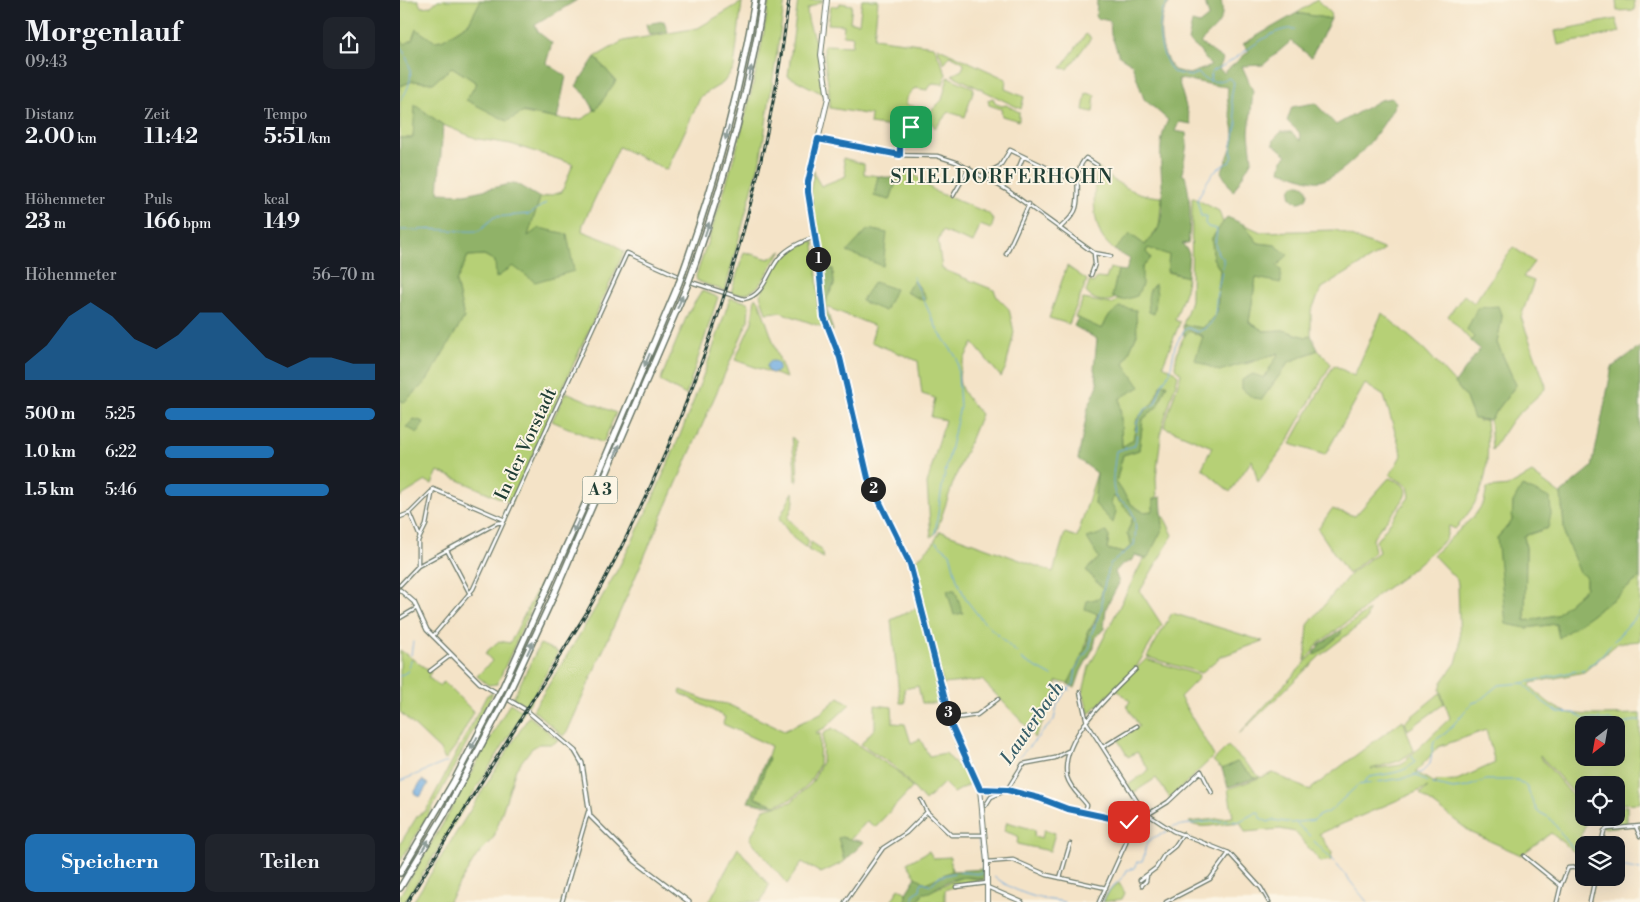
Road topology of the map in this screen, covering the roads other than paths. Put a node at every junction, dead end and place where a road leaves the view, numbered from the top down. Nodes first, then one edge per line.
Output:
1 (755, 0) edge
2 (763, 0) edge
3 (827, 0) edge
4 (911, 127) dead end
5 (818, 139) junction
6 (900, 155) junction
7 (1023, 157) junction
8 (1097, 164) dead end
9 (969, 168) junction
10 (1017, 172) dead end
11 (983, 175) junction
12 (1077, 182) junction
13 (953, 196) dead end
14 (1028, 204) junction
15 (1060, 227) junction
16 (815, 237) junction
17 (1094, 253) junction
18 (1006, 254) dead end
19 (1112, 256) dead end
20 (1091, 275) dead end
21 (432, 491) junction
22 (410, 513) junction
23 (400, 517) edge
24 (504, 521) junction
25 (420, 537) junction
26 (447, 550) junction
27 (418, 566) junction
28 (400, 585) edge
29 (400, 590) edge
30 (470, 594) junction
31 (417, 608) junction
32 (400, 618) edge
33 (433, 636) junction
34 (451, 655) junction
35 (1136, 669) dead end
36 (430, 671) dead end
37 (1080, 692) dead end
38 (998, 699) dead end
39 (949, 719) junction
40 (1087, 723) junction
41 (1136, 726) dead end
42 (1103, 747) junction
43 (1068, 750) junction
44 (980, 789) junction
45 (1004, 790) junction
46 (1212, 792) dead end
47 (921, 800) dead end
48 (985, 807) junction
49 (588, 812) junction
50 (927, 812) junction
51 (1085, 812) junction
52 (1147, 815) junction
53 (1129, 822) junction
54 (1638, 827) edge
55 (1183, 834) junction
56 (982, 836) junction
57 (1603, 836) edge
58 (1640, 836) edge
59 (1070, 844) dead end
60 (1229, 853) junction
61 (1524, 856) dead end
62 (987, 862) junction
63 (1575, 868) edge
64 (400, 873) edge
65 (1147, 875) junction
66 (1060, 878) junction
67 (1140, 880) dead end
68 (987, 885) junction
69 (1142, 885) dead end
70 (1561, 885) junction
71 (1593, 886) edge
72 (956, 887) dead end
73 (400, 888) edge
74 (1106, 888) junction
75 (562, 902) edge
76 (689, 902) edge
77 (845, 902) edge
78 (987, 902) edge
79 (1022, 902) edge
80 (1099, 902) edge
81 (1166, 902) edge
82 (1269, 902) edge
83 (1557, 902) edge
84 (1590, 902) edge

1 -> 64 highway, A 3, bridge
73 -> 2 highway, A 3, bridge
3 - 5 main road
4 - 6 street
5 - 6 street
5 - 16 main road
6 - 9 street
7 - 10 street
7 - 11 street
7 - 12 street
8 - 12 street
9 - 11 street
9 - 13 street
11 - 14 street
12 - 15 street
14 - 15 street
14 - 18 street
15 - 17 street
16 - 24 street, In der Vorstadt
16 - 39 main road
17 - 19 street
17 - 20 street
21 - 22 street
21 - 24 street
21 - 25 street
22 - 23 street
22 - 25 street
24 - 26 street
24 - 30 street, In der Vorstadt
25 - 27 street
26 - 27 street
26 - 30 street
27 - 28 street
29 - 31 street
30 - 33 street, In der Vorstadt
31 - 32 street
31 - 33 street
33 - 34 street
34 - 36 street
34 - 49 street
35 - 40 street
37 - 40 street
38 - 39 street
39 - 44 main road
40 - 42 street
40 - 43 street
41 - 42 street
42 - 52 street
43 - 45 street
43 - 51 street
44 - 45 street
44 - 48 main road
45 - 48 street
45 - 51 street
46 - 52 street
47 - 50 street
48 - 56 main road
49 - 75 street
49 - 76 street
50 - 56 street
50 - 77 street
51 - 53 street
52 - 53 street
52 - 55 street
53 - 74 street
54 - 57 street
54 - 58 street
55 - 60 street
55 - 65 street
56 - 62 main road
59 - 66 street
60 - 81 street
60 - 82 street
61 - 70 street
62 - 66 street
62 - 68 main road
63 - 70 street
65 - 67 street
65 - 69 street
66 - 74 street
68 - 72 street
68 - 78 main road
68 - 79 street
70 - 83 street
71 - 84 street
74 - 80 street

